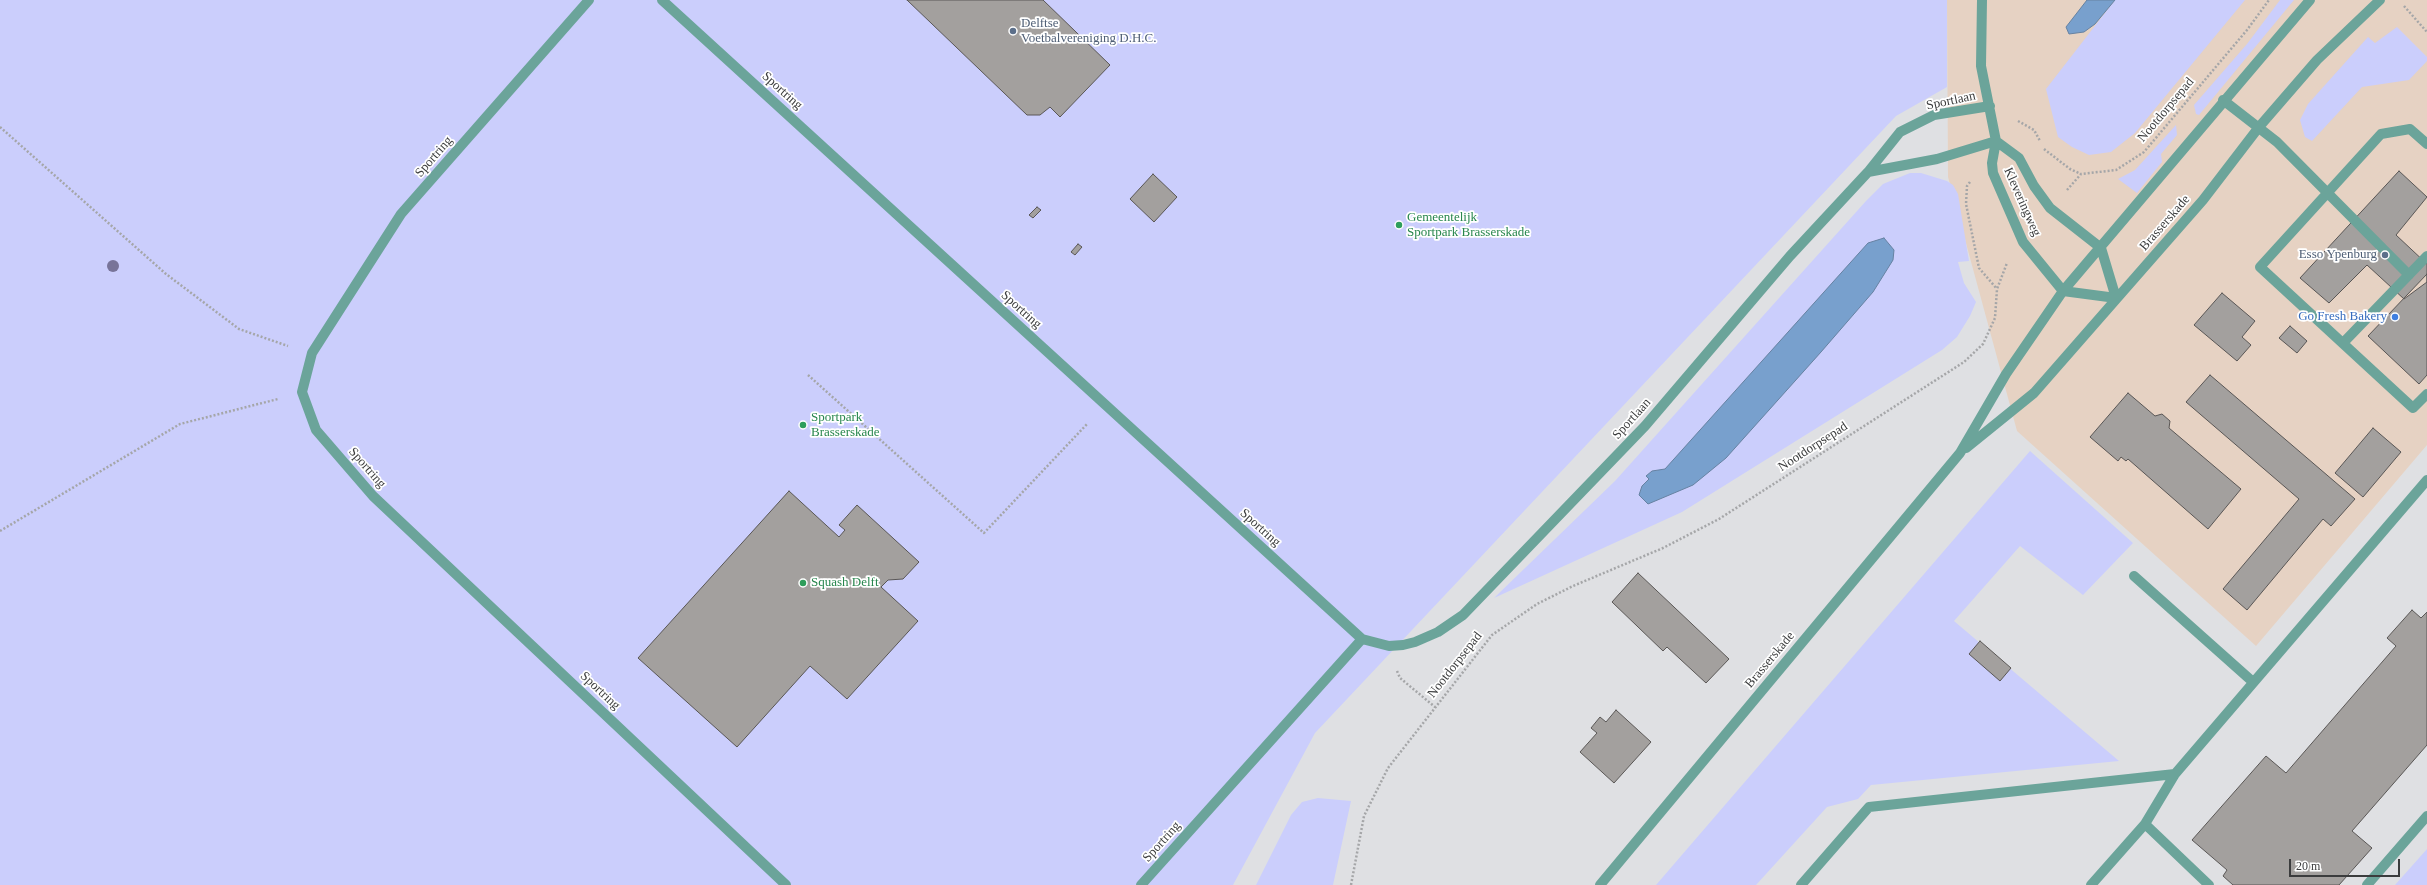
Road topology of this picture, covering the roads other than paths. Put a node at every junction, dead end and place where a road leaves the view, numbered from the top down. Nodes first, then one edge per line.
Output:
1 (589, 0) edge
2 (662, 0) edge
3 (1982, 0) edge
4 (2310, 0) edge
5 (2380, 0) edge
6 (2223, 100) junction
7 (1990, 106) junction
8 (2259, 127) junction
9 (1996, 141) junction
10 (2427, 144) edge
11 (1868, 172) junction
12 (2327, 193) junction
13 (2101, 248) junction
14 (2427, 256) edge
15 (2409, 275) junction
16 (2063, 291) junction
17 (2116, 298) junction
18 (2343, 343) junction
19 (2427, 394) edge
20 (1960, 453) junction
21 (2427, 480) edge
22 (2134, 576) dead end
23 (1362, 639) junction
24 (1389, 646) joint
25 (2253, 682) junction
26 (2175, 774) junction
27 (2427, 816) edge
28 (2145, 824) junction
29 (786, 885) edge
30 (1141, 885) edge
31 (1600, 885) edge
32 (1801, 885) edge
33 (2091, 885) edge
34 (2209, 885) edge
35 (2367, 885) edge

1 - 29 street, Sportring
2 - 23 street, Sportring
3 - 7 street, Kleveringweg
4 - 6 street, Brasserskade
5 - 8 street, Brasserskade
6 - 8 street
6 - 13 street, Brasserskade
7 - 9 street, Kleveringweg
7 - 11 street, Sportlaan
8 - 12 street
8 - 17 street, Brasserskade
9 - 11 street
9 - 13 street, Kleveringweg
9 - 16 street, Kleveringweg
10 - 12 street
11 - 24 street, Sportlaan
12 - 15 street
12 - 18 street
13 - 16 street, Brasserskade
13 - 17 street
14 - 15 street
15 - 18 street
16 - 17 street
16 - 20 street, Brasserskade
17 - 20 street, Brasserskade
18 - 19 street
20 - 31 street, Brasserskade
21 - 25 street
22 - 25 street
23 - 24 street, Sportring
23 - 30 street, Sportring
25 - 26 street
26 - 28 street
26 - 32 street
27 - 35 street
28 - 33 street
28 - 34 street

